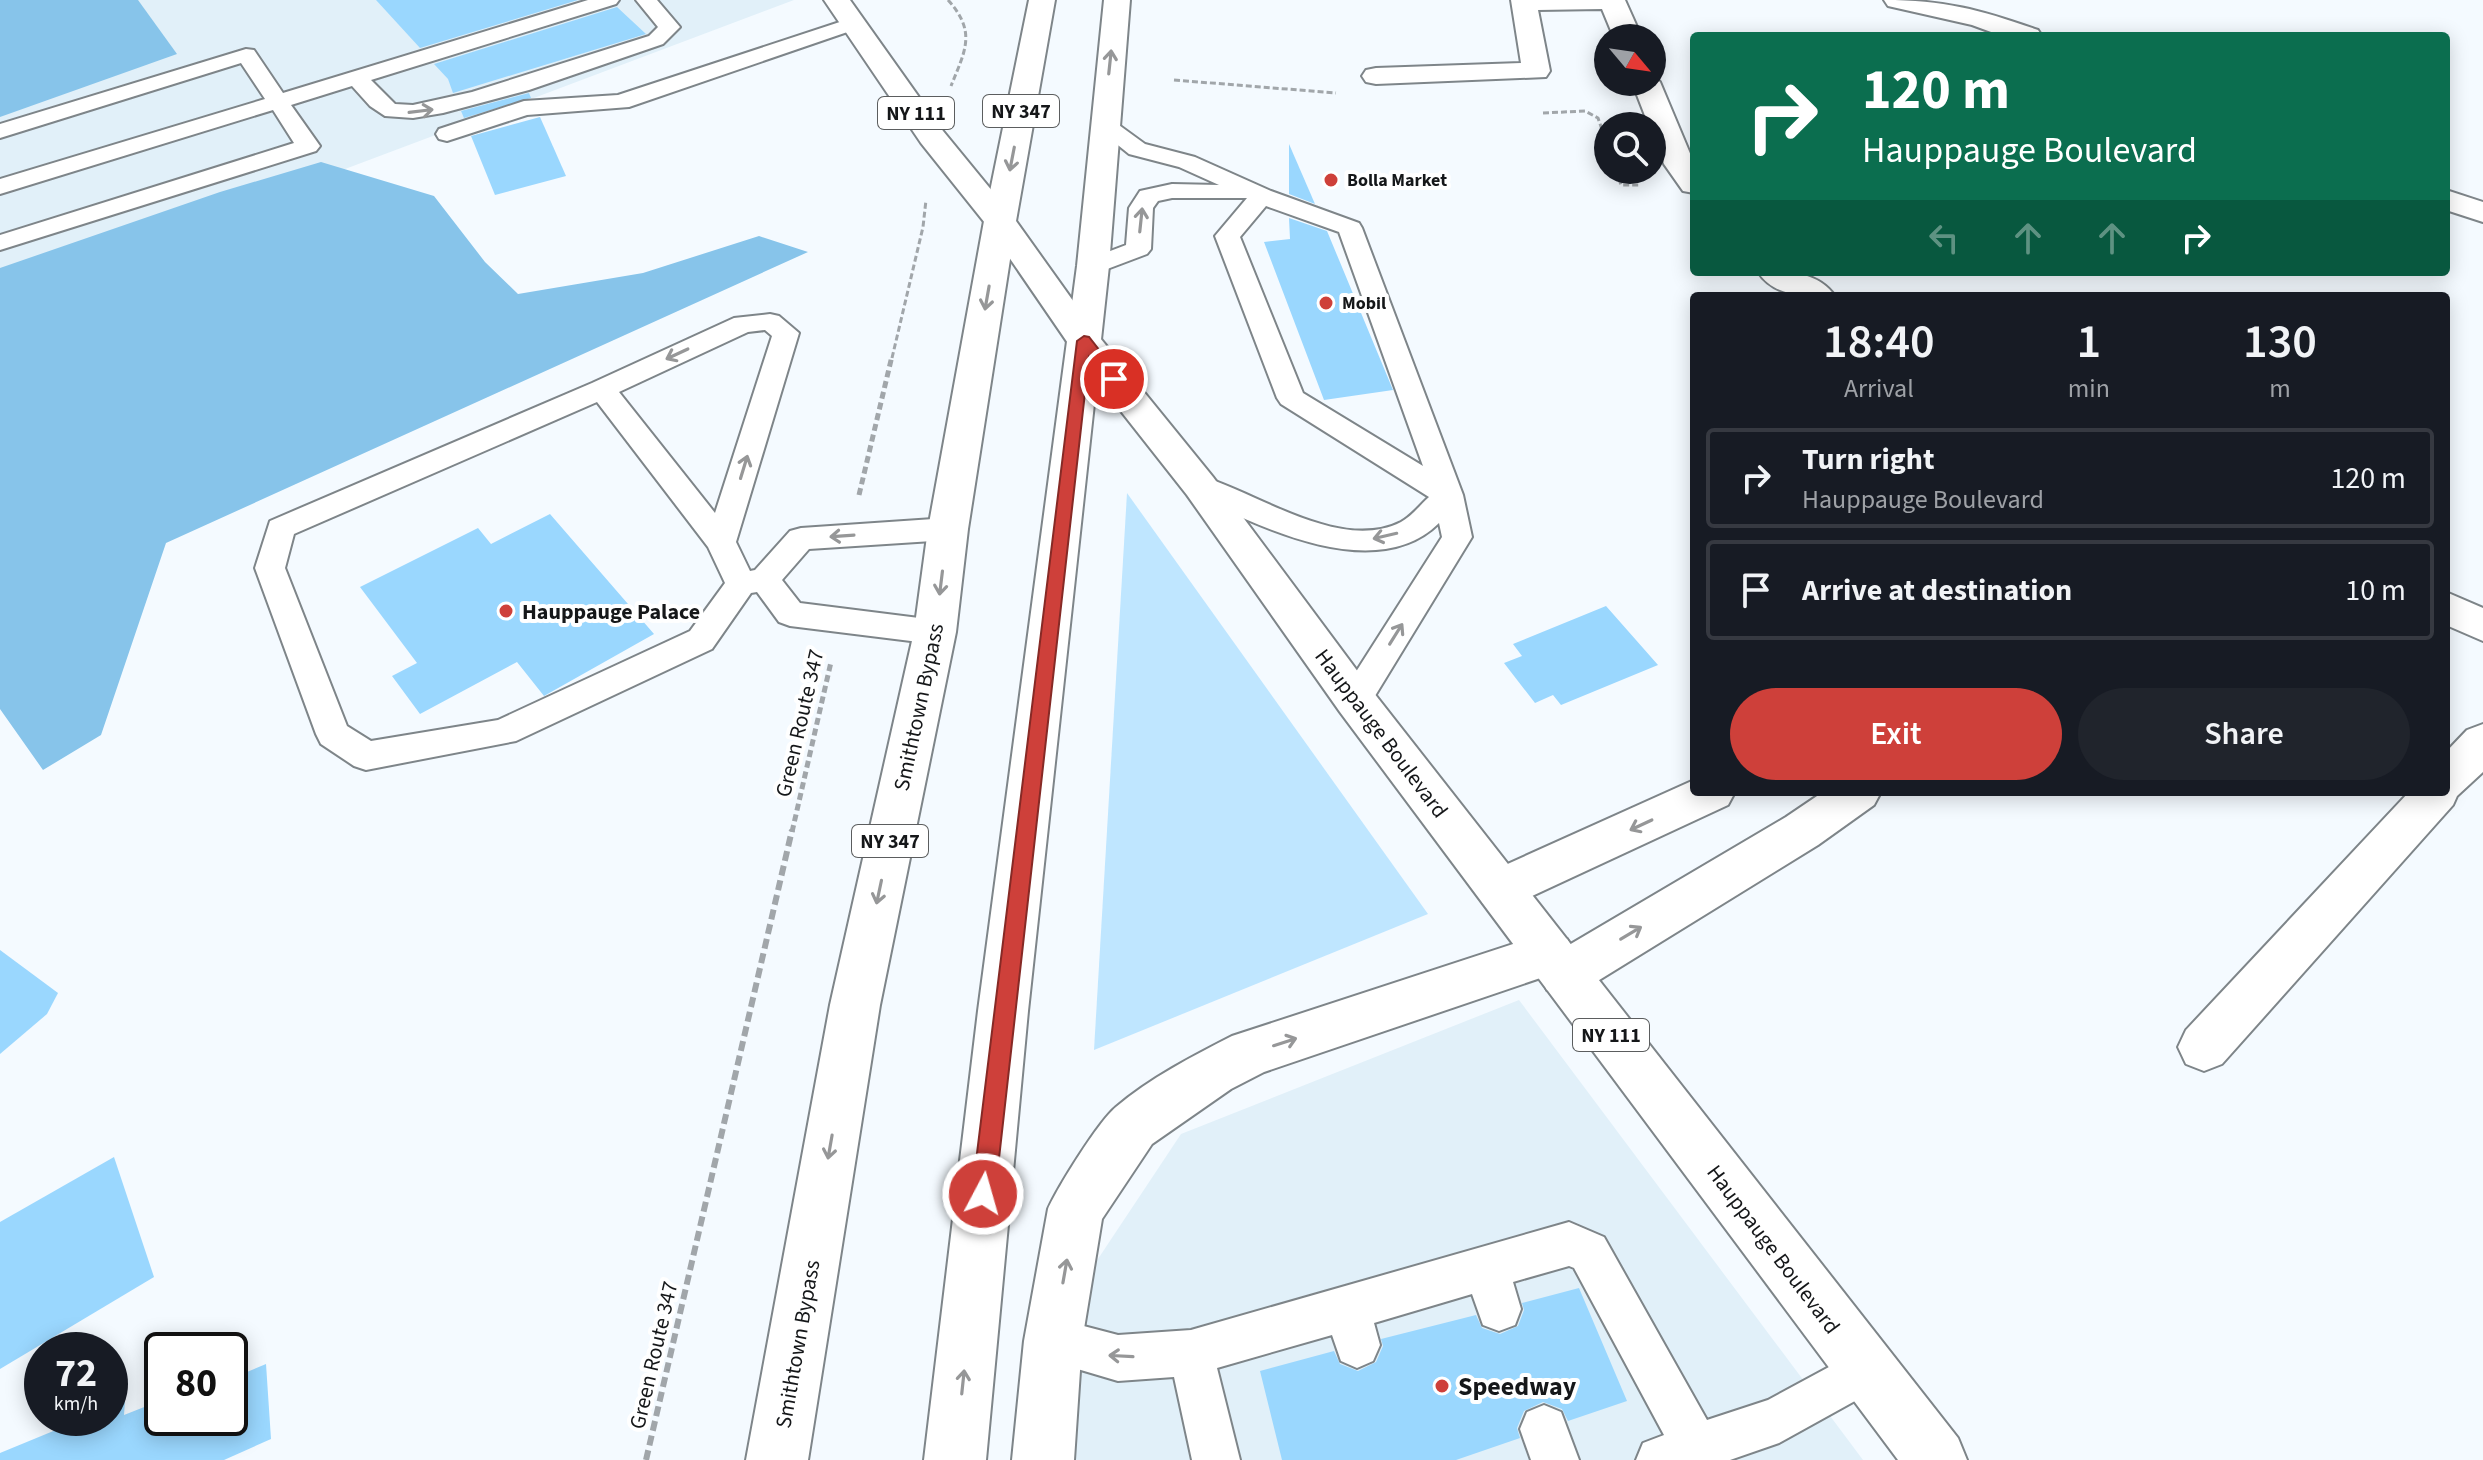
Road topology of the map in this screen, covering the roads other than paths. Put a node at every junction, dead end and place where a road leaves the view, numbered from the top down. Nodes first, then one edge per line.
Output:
1 (609, 0) edge
2 (646, 0) edge
3 (837, 0) edge
4 (1042, 0) edge
5 (1117, 0) edge
6 (1634, 0) edge
7 (1897, 0) edge
8 (1612, 1) edge
9 (855, 23) junction
10 (1622, 24) edge
11 (2017, 32) edge
12 (1376, 76) dead end
13 (357, 78) junction
14 (1652, 96) edge
15 (279, 102) junction
16 (1104, 125) junction
17 (0, 131) edge
18 (447, 134) dead end
19 (1690, 179) edge
20 (0, 187) edge
21 (1262, 196) junction
22 (2450, 201) edge
23 (2483, 213) edge
24 (1000, 221) junction
25 (0, 243) edge
26 (1093, 266) junction
27 (1781, 276) edge
28 (1811, 292) edge
29 (1084, 341) junction
30 (602, 389) junction
31 (1200, 486) junction
32 (1448, 495) junction
33 (948, 529) junction
34 (721, 542) junction
35 (753, 581) junction
36 (2450, 609) edge
37 (2483, 626) edge
38 (935, 632) junction
39 (1355, 700) junction
40 (2483, 742) edge
41 (2450, 778) edge
42 (1703, 796) edge
43 (1852, 796) edge
44 (2433, 796) edge
45 (1500, 889) junction
46 (1557, 964) junction
47 (2204, 1047) dead end
48 (1053, 1341) junction
49 (1191, 1353) junction
50 (1866, 1370) junction
51 (1678, 1454) edge
52 (777, 1460) edge
53 (955, 1460) edge
54 (1043, 1460) edge
55 (1216, 1460) edge
56 (1936, 1460) edge

1 - 13 lane
13 -> 2 lane
3 - 9 main road, Hauppauge Boulevard / NY 111
4 -> 24 main road, Smithtown Bypass / NY 347
16 -> 5 main road
6 - 8 main road
7 - 11 main road
8 - 10 main road
8 - 12 main road
9 - 18 lane
9 - 24 main road, Hauppauge Boulevard / NY 111
13 - 15 lane
14 - 19 main road
15 - 17 lane
15 - 20 lane
15 - 25 lane
16 - 21 lane
16 - 26 main road
26 -> 21 lane
21 - 32 lane
21 - 32 lane
22 - 23 main road
24 - 29 main road, Hauppauge Boulevard / NY 111
24 -> 33 main road, Smithtown Bypass / NY 347
26 - 29 main road
27 - 28 main road
29 - 31 main road, Hauppauge Boulevard / NY 111
53 -> 29 main road
30 - 34 lane
34 -> 30 lane
30 - 35 lane
32 -> 31 lane
31 - 39 main road, Hauppauge Boulevard / NY 111
39 -> 32 lane
33 -> 35 lane
33 -> 38 main road, Smithtown Bypass / NY 347
34 - 35 lane
35 - 38 lane
36 - 37 main road
38 -> 52 main road, Smithtown Bypass / NY 347
39 - 45 main road, Hauppauge Boulevard / NY 111
40 - 41 main road
42 -> 45 main road
46 -> 43 main road
44 - 47 main road
45 - 46 main road, Hauppauge Boulevard / NY 111
48 -> 46 main road
46 - 50 main road, Hauppauge Boulevard / NY 111
49 -> 48 lane
48 - 54 main road
49 - 51 lane
49 - 55 lane
50 - 51 lane
50 - 56 main road, Hauppauge Boulevard / NY 111

